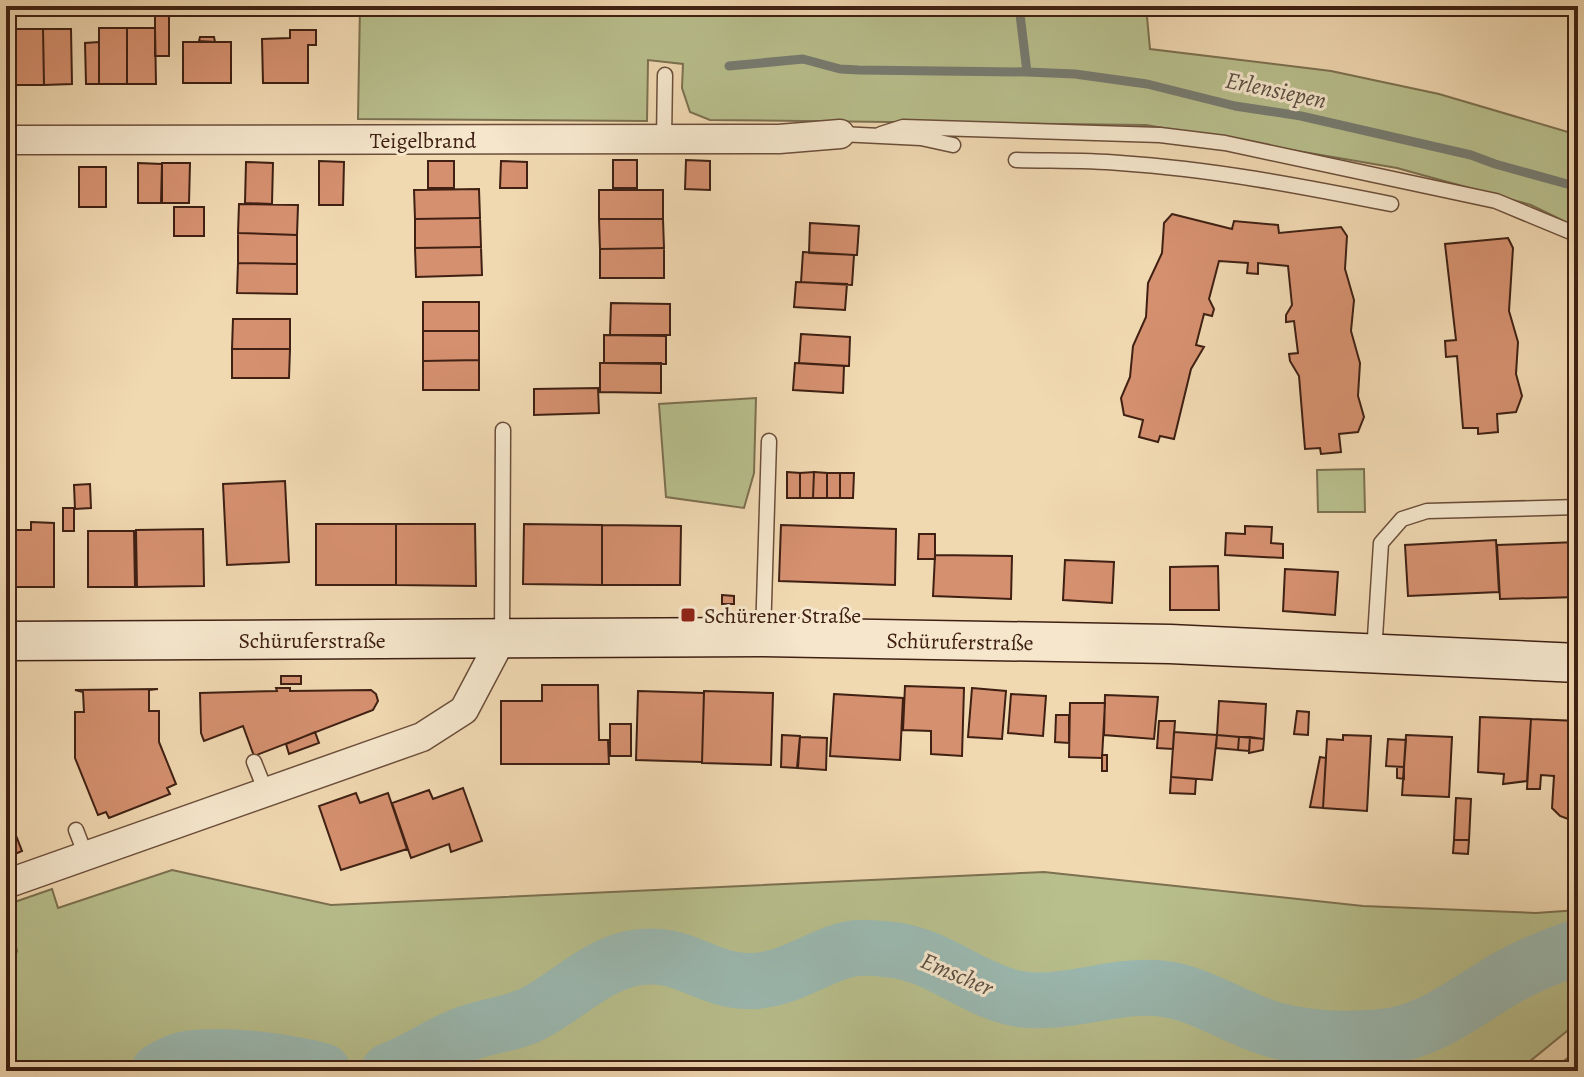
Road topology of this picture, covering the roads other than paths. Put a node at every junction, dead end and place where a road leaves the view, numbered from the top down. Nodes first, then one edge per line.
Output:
1 (665, 75) dead end
2 (840, 134) joint
3 (881, 134) junction
4 (664, 139) junction
5 (6, 140) edge
6 (953, 145) dead end
7 (1016, 160) dead end
8 (1391, 204) dead end
9 (1578, 235) edge
10 (503, 430) dead end
11 (769, 441) dead end
12 (1578, 507) edge
13 (763, 637) junction
14 (502, 638) junction
15 (6, 641) edge
16 (1374, 653) junction
17 (1578, 663) edge
18 (254, 762) dead end
19 (266, 792) junction
20 (6, 884) edge

1 - 4 lane
2 - 3 lane
2 - 4 street, Teigelbrand
3 - 6 lane
3 - 9 lane
4 - 5 street, Teigelbrand
7 - 8 lane
10 - 14 lane
11 - 13 lane
12 - 16 lane
13 - 14 main road, Schüruferstraße
13 - 16 main road, Schüruferstraße
14 - 15 main road, Schüruferstraße
14 - 19 street
16 - 17 main road, Schüruferstraße
18 - 19 lane
19 - 20 street

